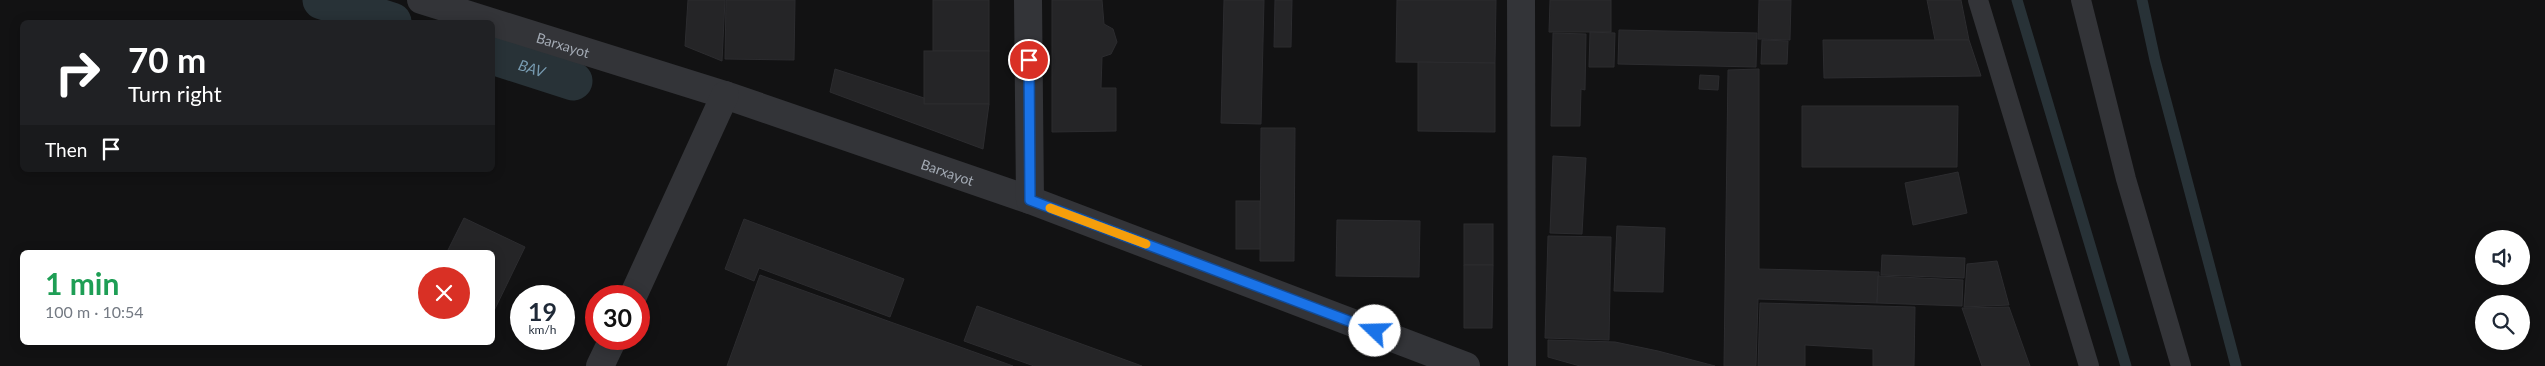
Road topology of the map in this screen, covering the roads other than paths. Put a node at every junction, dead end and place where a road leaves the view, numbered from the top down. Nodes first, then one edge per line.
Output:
1 (421, 0) edge
2 (1028, 0) edge
3 (1521, 0) edge
4 (1978, 0) edge
5 (2081, 0) edge
6 (485, 20) edge
7 (495, 23) edge
8 (725, 95) junction
9 (1030, 200) junction
10 (638, 285) edge
11 (608, 350) edge
12 (600, 366) edge
13 (1466, 366) edge
14 (1522, 366) edge
15 (2089, 366) edge
16 (2181, 366) edge

1 - 6 street, Barxayot
2 - 9 street
3 - 14 street
4 - 15 lane
5 - 16 lane
7 - 8 street, Barxayot
8 - 9 street, Barxayot
8 - 10 street
9 - 13 street, Barxayot
11 - 12 street

